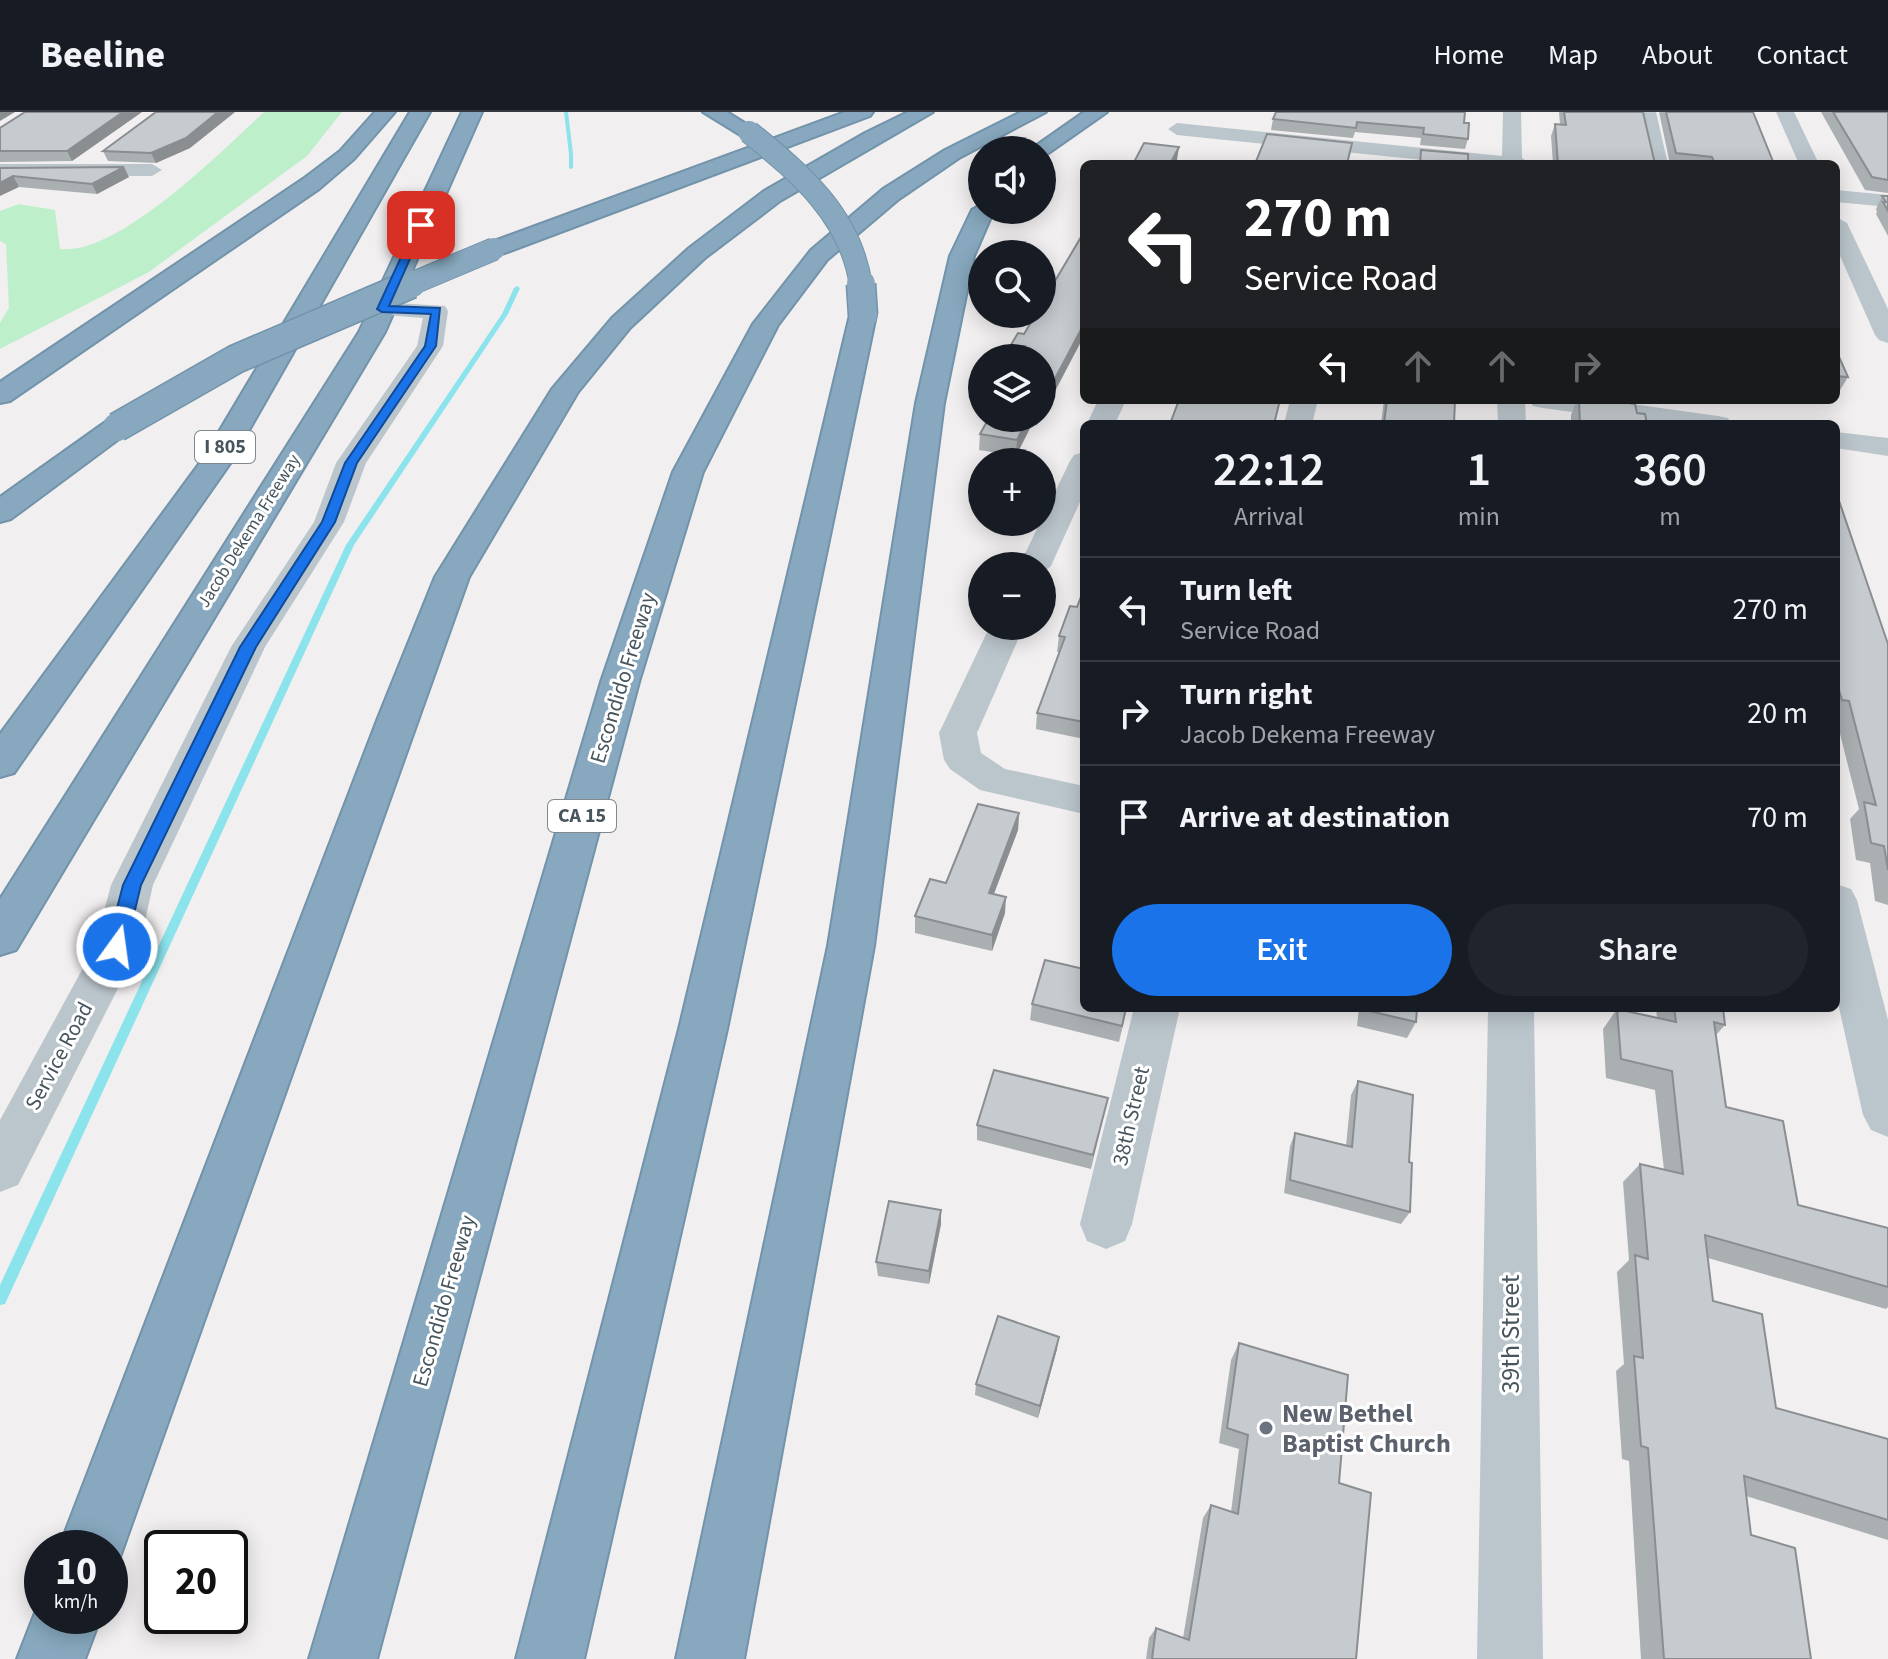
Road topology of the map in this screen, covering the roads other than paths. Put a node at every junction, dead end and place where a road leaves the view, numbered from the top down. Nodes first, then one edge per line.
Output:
1 (385, 112) edge
2 (420, 112) edge
3 (472, 112) edge
4 (713, 112) edge
5 (863, 112) edge
6 (923, 112) edge
7 (1036, 112) edge
8 (1097, 112) edge
9 (1512, 112) edge
10 (1647, 112) edge
11 (1785, 112) edge
12 (1242, 113) edge
13 (1372, 124) edge
14 (1177, 129) dead end
15 (1229, 134) junction
16 (1056, 139) edge
17 (101, 154) edge
18 (1221, 154) dead end
19 (1364, 156) edge
20 (1438, 160) edge
21 (1512, 160) edge
22 (1657, 160) edge
23 (1807, 160) edge
24 (0, 170) edge
25 (78, 170) junction
26 (152, 170) dead end
27 (1840, 196) edge
28 (1888, 201) edge
29 (977, 224) edge
30 (1840, 232) edge
31 (382, 309) junction
32 (1888, 335) edge
33 (0, 395) edge
34 (1572, 404) edge
35 (1690, 420) edge
36 (1840, 441) edge
37 (1888, 447) edge
38 (1080, 470) edge
39 (0, 512) edge
40 (1042, 552) edge
41 (1001, 640) edge
42 (0, 763) edge
43 (1080, 799) edge
44 (1840, 912) edge
45 (0, 937) edge
46 (1859, 967) edge
47 (1156, 1012) edge
48 (1511, 1012) edge
49 (1888, 1115) edge
50 (0, 1169) edge
51 (1106, 1224) dead end
52 (99, 1530) edge
53 (60, 1634) edge
54 (51, 1659) edge
55 (343, 1659) edge
56 (550, 1659) edge
57 (710, 1659) edge
58 (1510, 1659) edge

1 - 33 highway
2 - 42 highway, I 805
3 - 31 highway, Jacob Dekema Freeway / I 805
4 - 56 highway, bridge
5 - 39 highway, bridge
6 - 52 highway
7 - 55 highway, Escondido Freeway / CA 15
8 - 16 highway
9 - 21 street
10 - 22 street
11 - 23 street
12 - 15 street
13 - 19 street
14 - 15 street
15 - 18 street
15 - 19 street
17 - 25 street
19 - 20 street
24 - 25 street
25 - 26 street
27 - 28 street
29 - 57 highway
30 - 32 street
31 - 45 highway, Jacob Dekema Freeway / I 805
31 - 50 street, Service Road
34 - 35 street
36 - 37 street
38 - 40 street
41 - 43 street
44 - 46 street
46 - 49 street
47 - 51 street, 38th Street
48 - 58 street, 39th Street
53 - 54 highway

